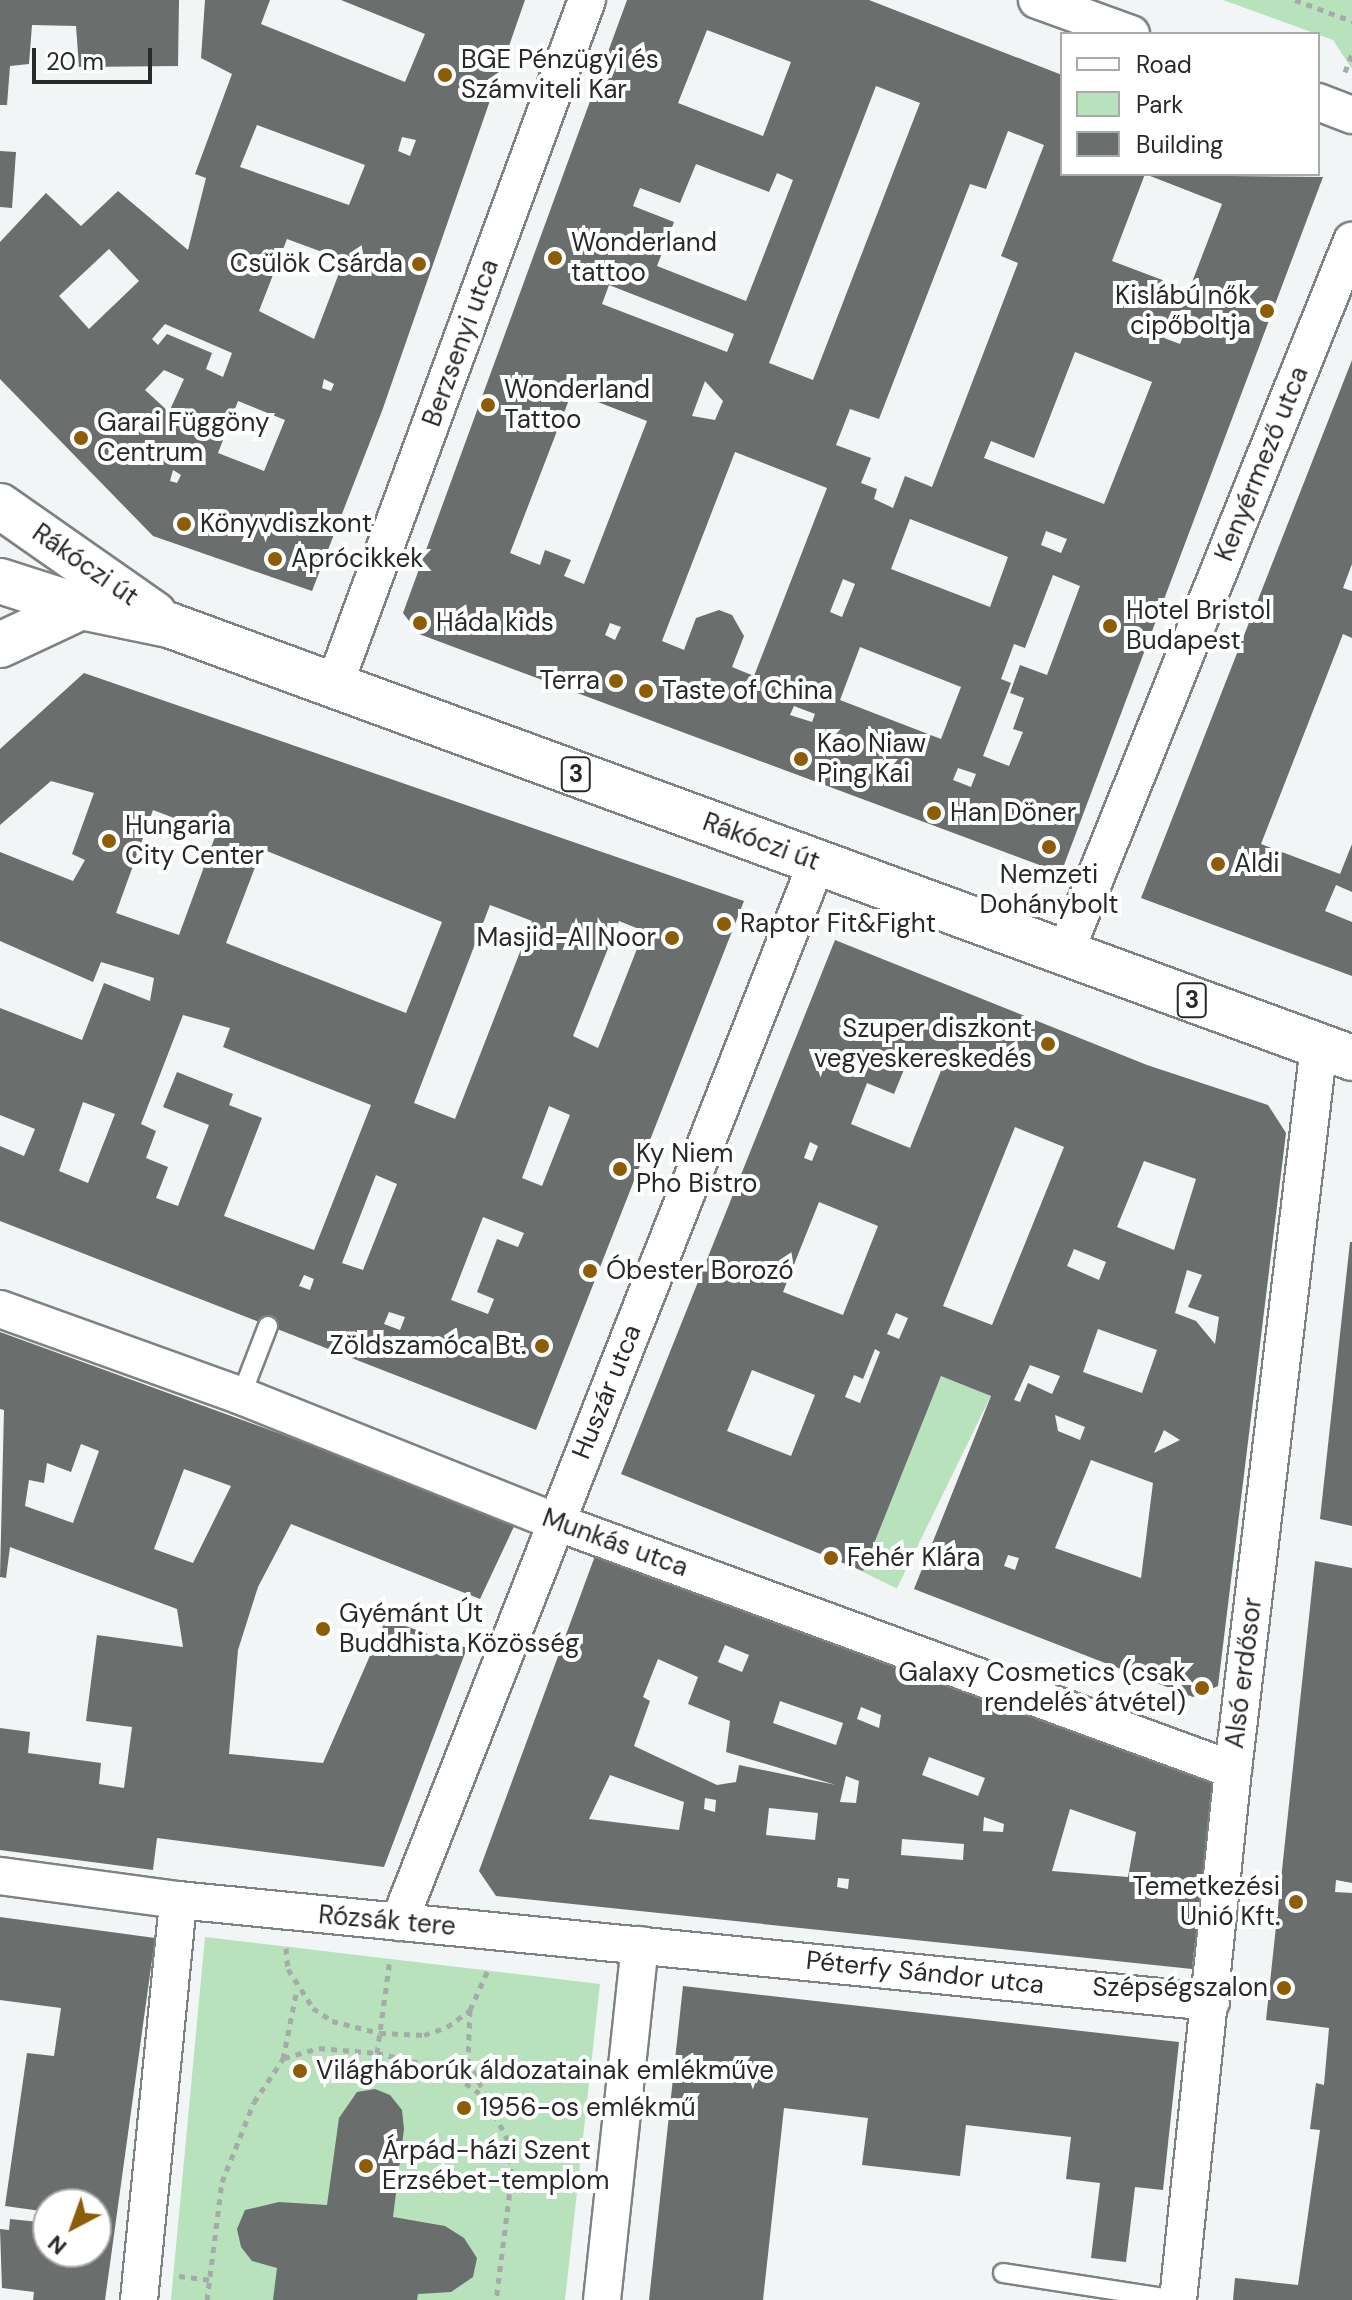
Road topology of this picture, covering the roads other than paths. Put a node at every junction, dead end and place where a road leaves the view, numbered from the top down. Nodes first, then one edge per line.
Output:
1 (587, 0) edge
2 (1037, 0) edge
3 (1125, 32) edge
4 (1320, 103) edge
5 (1352, 115) edge
6 (1352, 241) edge
7 (0, 506) edge
8 (0, 581) edge
9 (81, 607) junction
10 (169, 625) junction
11 (0, 645) edge
12 (334, 686) junction
13 (817, 862) junction
14 (1065, 953) junction
15 (1336, 1052) edge
16 (0, 1309) edge
17 (268, 1326) dead end
18 (241, 1396) junction
19 (556, 1522) junction
20 (1233, 1770) junction
21 (0, 1876) edge
22 (178, 1900) junction
23 (399, 1922) junction
24 (640, 1945) junction
25 (1211, 2002) junction
26 (1003, 2273) dead end
27 (139, 2300) edge
28 (602, 2300) edge
29 (1178, 2300) edge

1 - 12 street, Berzsenyi utca
2 - 3 street
4 - 5 street
6 - 14 street, Kenyérmező utca
7 - 10 main road, Rákóczi út / 3
8 - 9 main road, 3
9 - 10 main road, Rákóczi út / 3
9 - 11 main road
10 - 12 main road, Rákóczi út / 3
12 - 13 main road, Rákóczi út / 3
13 - 14 main road, Rákóczi út / 3
13 - 19 street, Huszár utca
14 - 15 main road, Rákóczi út / 3
15 - 20 street, Alsó erdősor
16 - 18 street, Munkás utca
17 - 18 lane
18 - 19 street, Munkás utca
19 - 20 street, Munkás utca
19 - 23 street, Huszár utca
20 - 25 street, Alsó erdősor
21 - 22 street
22 - 23 street, Rózsák tere
22 - 27 street
23 - 24 street, Rózsák tere
24 - 25 street, Péterfy Sándor utca
24 - 28 street
25 - 29 street, Alsó erdősor
26 - 29 lane

